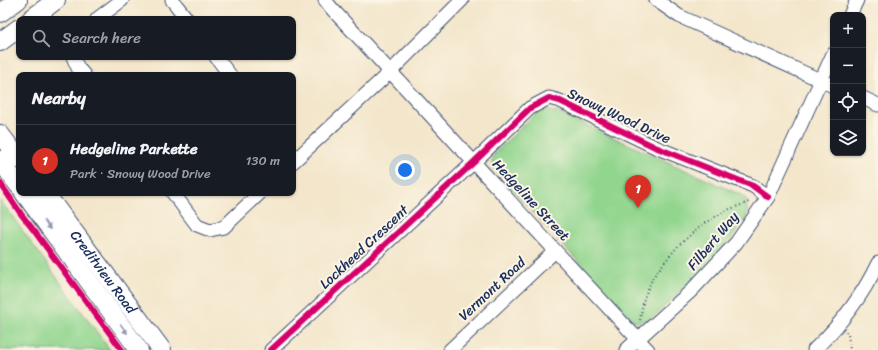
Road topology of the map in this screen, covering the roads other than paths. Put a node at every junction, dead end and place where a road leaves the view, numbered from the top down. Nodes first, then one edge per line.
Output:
1 (18, 0) edge
2 (56, 0) edge
3 (122, 0) edge
4 (172, 0) edge
5 (325, 0) edge
6 (462, 0) edge
7 (656, 0) edge
8 (856, 0) edge
9 (851, 12) edge
10 (0, 13) edge
11 (35, 16) edge
12 (101, 16) edge
13 (185, 16) edge
14 (16, 30) edge
15 (0, 42) edge
16 (74, 60) edge
17 (218, 60) edge
18 (830, 68) edge
19 (390, 71) junction
20 (81, 72) edge
21 (228, 72) edge
22 (827, 83) edge
23 (866, 99) edge
24 (878, 105) edge
25 (0, 134) edge
26 (16, 155) edge
27 (296, 158) edge
28 (0, 160) edge
29 (474, 162) junction
30 (16, 182) edge
31 (26, 196) edge
32 (47, 196) edge
33 (175, 196) edge
34 (257, 196) edge
35 (768, 197) junction
36 (555, 251) junction
37 (876, 271) edge
38 (638, 339) junction
39 (139, 350) edge
40 (162, 350) edge
41 (271, 350) edge
42 (450, 350) edge
43 (626, 350) edge
44 (648, 350) edge
45 (814, 350) edge

1 - 10 main road
2 - 11 main road
3 - 12 street
4 - 13 street
5 - 19 street, Hedgeline Street
6 - 19 street
7 - 22 street
8 - 9 street
14 - 15 main road
16 - 20 street
17 - 21 street
18 - 22 street, Filbert Way
19 - 27 street
19 - 29 street, Hedgeline Street
22 - 35 street, Filbert Way
23 - 24 street
25 - 26 main road
28 - 30 main road
29 - 35 street, Snowy Wood Drive
29 - 36 street, Hedgeline Street
29 - 41 street, Lockheed Crescent
31 -> 39 main road, Creditview Road
32 - 40 main road, Creditview Road
33 - 34 street
35 - 38 street, Filbert Way
36 - 38 street, Hedgeline Street
36 - 42 street, Vermont Road
37 - 45 street
38 - 43 street
38 - 44 street, Hedgeline Street

